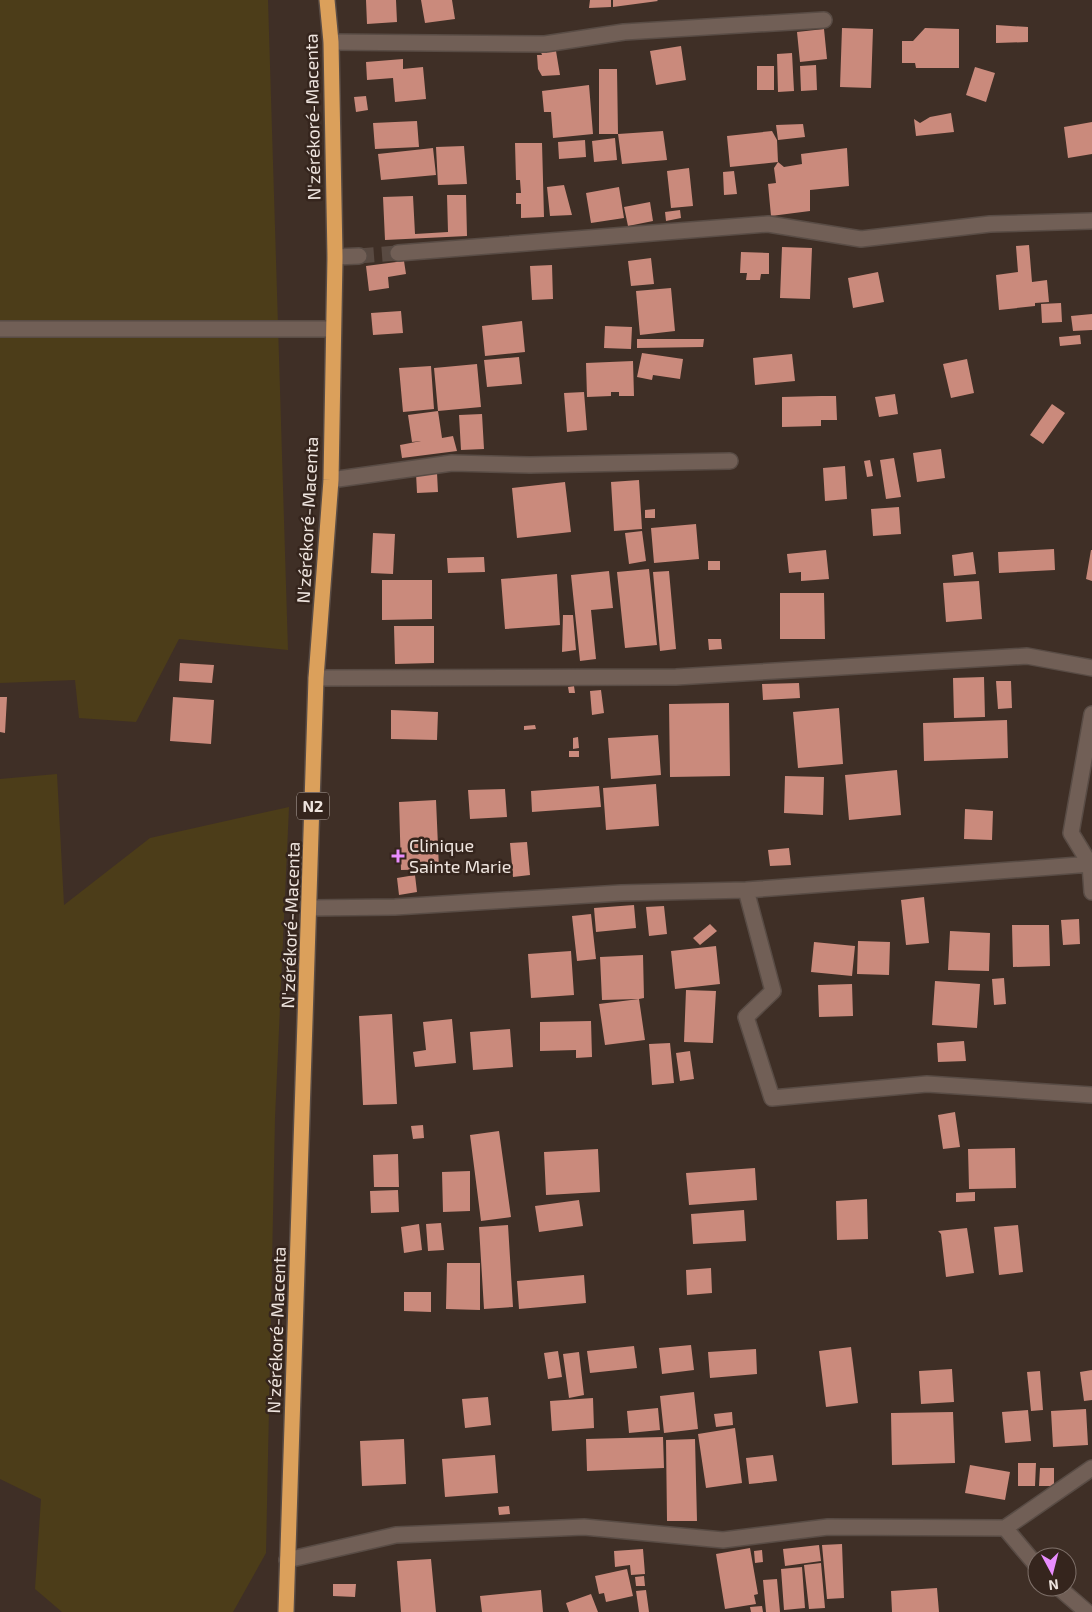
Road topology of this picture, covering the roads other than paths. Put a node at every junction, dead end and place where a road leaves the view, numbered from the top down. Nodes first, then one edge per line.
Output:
1 (327, 0) edge
2 (824, 20) dead end
3 (331, 42) junction
4 (1092, 221) edge
5 (398, 253) tunnel mouth
6 (359, 256) tunnel mouth
7 (335, 257) junction
8 (0, 329) edge
9 (332, 329) junction
10 (730, 461) dead end
11 (331, 480) junction
12 (1092, 668) edge
13 (316, 678) junction
14 (1092, 714) edge
15 (1091, 864) edge
16 (746, 890) junction
17 (1092, 892) edge
18 (310, 908) junction
19 (1092, 1095) edge
20 (1092, 1468) edge
21 (1005, 1528) junction
22 (1027, 1554) edge
23 (287, 1560) junction
24 (1069, 1597) edge
25 (286, 1612) edge
26 (1086, 1612) edge

1 - 3 highway, N'zérékoré-Macenta / N2
2 - 3 street
3 - 7 highway, N'zérékoré-Macenta / N2
4 - 5 street
6 - 7 street
7 - 9 highway, N'zérékoré-Macenta / N2
8 - 9 street
9 - 11 highway, N'zérékoré-Macenta / N2
10 - 11 street
11 - 13 highway, N'zérékoré-Macenta / N2
12 - 13 street
13 - 18 highway, N'zérékoré-Macenta / N2
14 - 15 street
15 - 16 street
15 - 17 street
16 - 18 street
16 - 19 street
18 - 23 highway, N'zérékoré-Macenta / N2
20 - 21 street
21 - 22 street
21 - 23 street
23 - 25 highway, N'zérékoré-Macenta / N2
24 - 26 street

